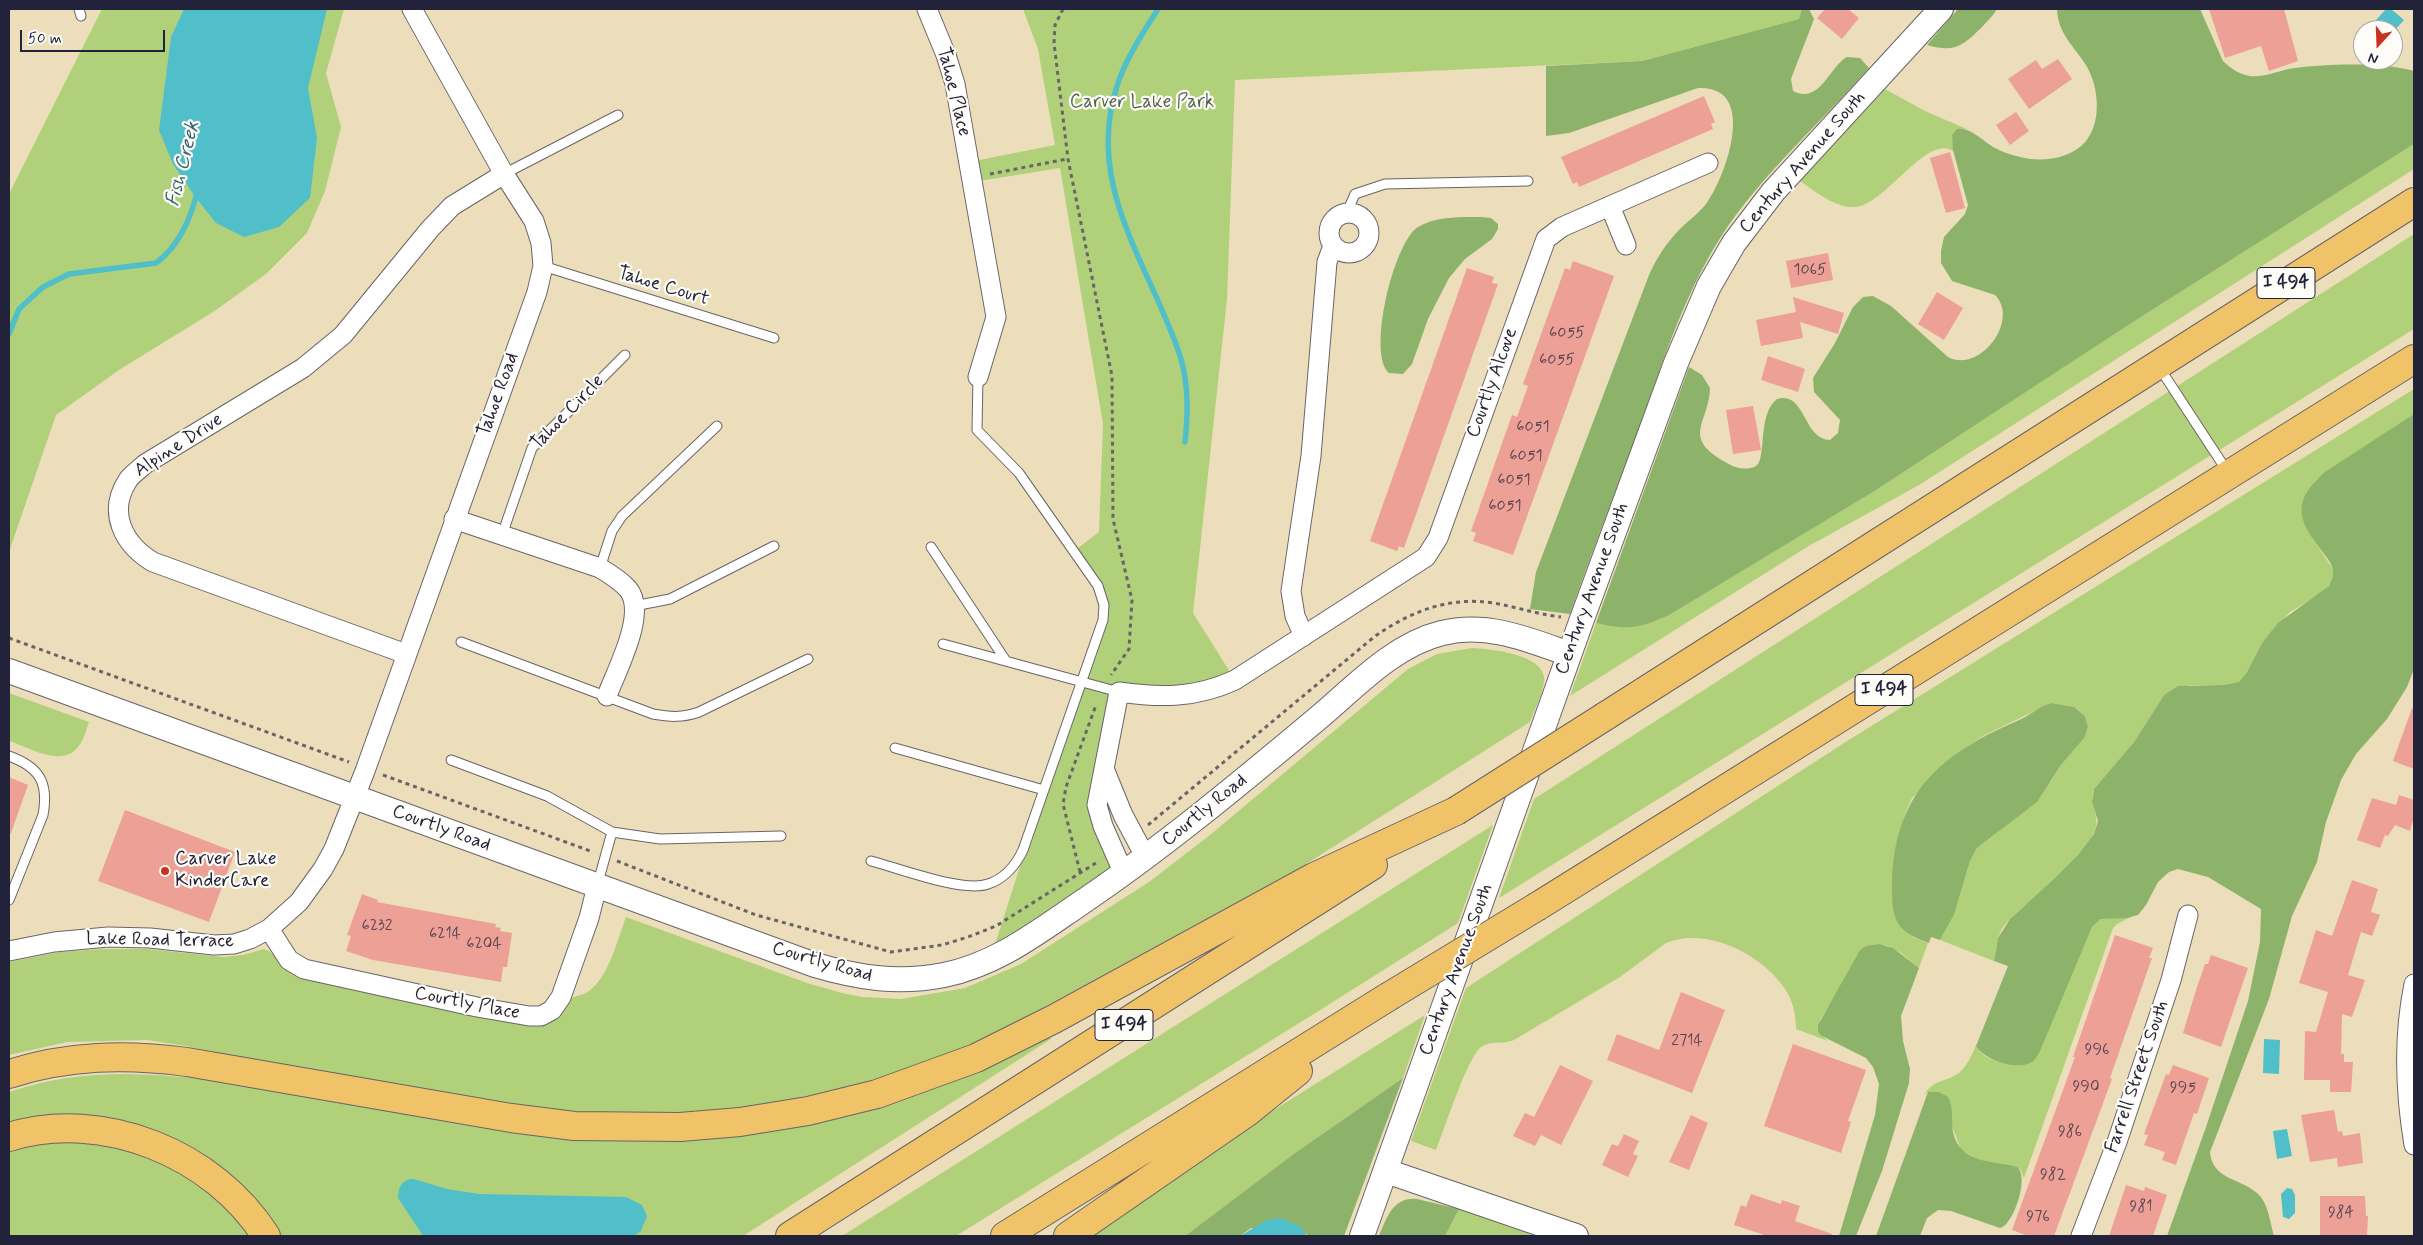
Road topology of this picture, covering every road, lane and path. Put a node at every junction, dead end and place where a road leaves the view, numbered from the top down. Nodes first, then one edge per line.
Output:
1 (412, 9) edge
2 (927, 9) edge
3 (1062, 9) edge
4 (1942, 9) edge
5 (618, 115) dead end
6 (1068, 159) junction
7 (1708, 163) dead end
8 (504, 174) junction
9 (972, 177) junction
10 (1528, 180) dead end
11 (2414, 202) edge
12 (1610, 206) junction
13 (1347, 212) junction
14 (1626, 245) dead end
15 (1333, 246) junction
16 (543, 266) junction
17 (774, 338) dead end
18 (625, 354) dead end
19 (2414, 359) edge
20 (2158, 364) junction
21 (978, 377) joint
22 (717, 426) dead end
23 (2229, 475) junction
24 (454, 519) junction
25 (502, 535) junction
26 (774, 546) dead end
27 (931, 547) dead end
28 (600, 568) junction
29 (634, 606) junction
30 (1582, 619) junction
31 (1304, 636) junction
32 (9, 638) edge
33 (461, 642) dead end
34 (942, 644) dead end
35 (406, 654) junction
36 (1569, 654) junction
37 (808, 659) dead end
38 (1006, 661) junction
39 (9, 671) edge
40 (1081, 682) junction
41 (1110, 690) junction
42 (607, 696) junction
43 (896, 748) dead end
44 (9, 756) edge
45 (451, 760) dead end
46 (366, 768) junction
47 (1105, 771) junction
48 (1044, 790) junction
49 (354, 797) junction
50 (1456, 811) junction
51 (612, 832) junction
52 (1134, 835) junction
53 (781, 836) dead end
54 (1115, 851) junction
55 (604, 856) junction
56 (1146, 858) junction
57 (871, 861) dead end
58 (1080, 872) junction
59 (13, 874) edge
60 (1124, 874) junction
61 (597, 886) junction
62 (9, 900) edge
63 (2188, 915) dead end
64 (269, 929) junction
65 (9, 951) edge
66 (2414, 984) edge
67 (1388, 997) junction
68 (9, 1074) edge
69 (9, 1137) edge
70 (2414, 1145) edge
71 (1386, 1171) junction
72 (266, 1236) edge
73 (790, 1236) edge
74 (1005, 1236) edge
75 (1068, 1236) edge
76 (1362, 1236) edge
77 (1576, 1236) edge
78 (2081, 1236) edge

1 - 8 street, Tahoe Road
2 - 9 street, Tahoe Place
3 - 6 path
4 - 30 street, Century Avenue South
5 - 8 lane
6 - 9 path
6 - 41 path
7 - 12 street, Courtly Alcove
8 - 16 street, Tahoe Road
8 - 35 street, Alpine Drive
9 - 21 street, Tahoe Place
10 - 13 lane
11 - 20 highway, I 494
12 - 14 street
12 - 31 street, Courtly Alcove
13 - 15 street
13 - 15 street
15 - 31 street
16 - 17 lane, Tahoe Court
16 - 24 street, Tahoe Road
18 - 25 lane, Tahoe Circle
19 - 23 highway, I 494
20 - 23 lane
20 - 50 highway, I 494, bridge
21 - 40 lane
22 - 28 lane
23 - 67 highway, I 494, bridge
24 - 25 street
24 - 35 street, Tahoe Road
25 - 28 street
26 - 29 lane
27 - 38 lane
28 - 29 street
29 - 42 street
30 - 36 street, Century Avenue South
30 - 52 path
31 - 41 street, Courtly Alcove
32 - 46 path
33 - 42 lane
34 - 38 lane
35 - 46 street, Tahoe Road
36 - 56 street, Courtly Road
36 - 71 street, Century Avenue South
37 - 42 lane
38 - 40 lane
39 - 49 street, Courtly Road
40 - 41 lane
40 - 48 lane
41 - 47 street
41 - 58 path
43 - 48 lane
44 - 59 lane
45 - 51 lane
46 - 49 street, Tahoe Road
46 - 55 path
47 - 52 street
47 - 54 street
48 - 57 lane
49 - 61 street, Courtly Road
49 - 64 street, Lake Road Terrace
50 - 68 highway
50 - 73 highway, I 494
51 - 53 lane
51 - 55 lane
52 - 56 street
54 - 58 path
54 - 60 street
55 - 58 path
55 - 61 lane
56 - 60 street, Courtly Road
59 - 62 lane
60 - 61 street, Courtly Road
61 - 64 street, Courtly Place
63 - 78 street, Farrell Street South
64 - 65 street, Lake Road Terrace
66 - 70 street
67 - 74 highway, I 494
67 - 75 highway
69 - 72 highway
71 - 76 street, Century Avenue South
71 - 77 street

